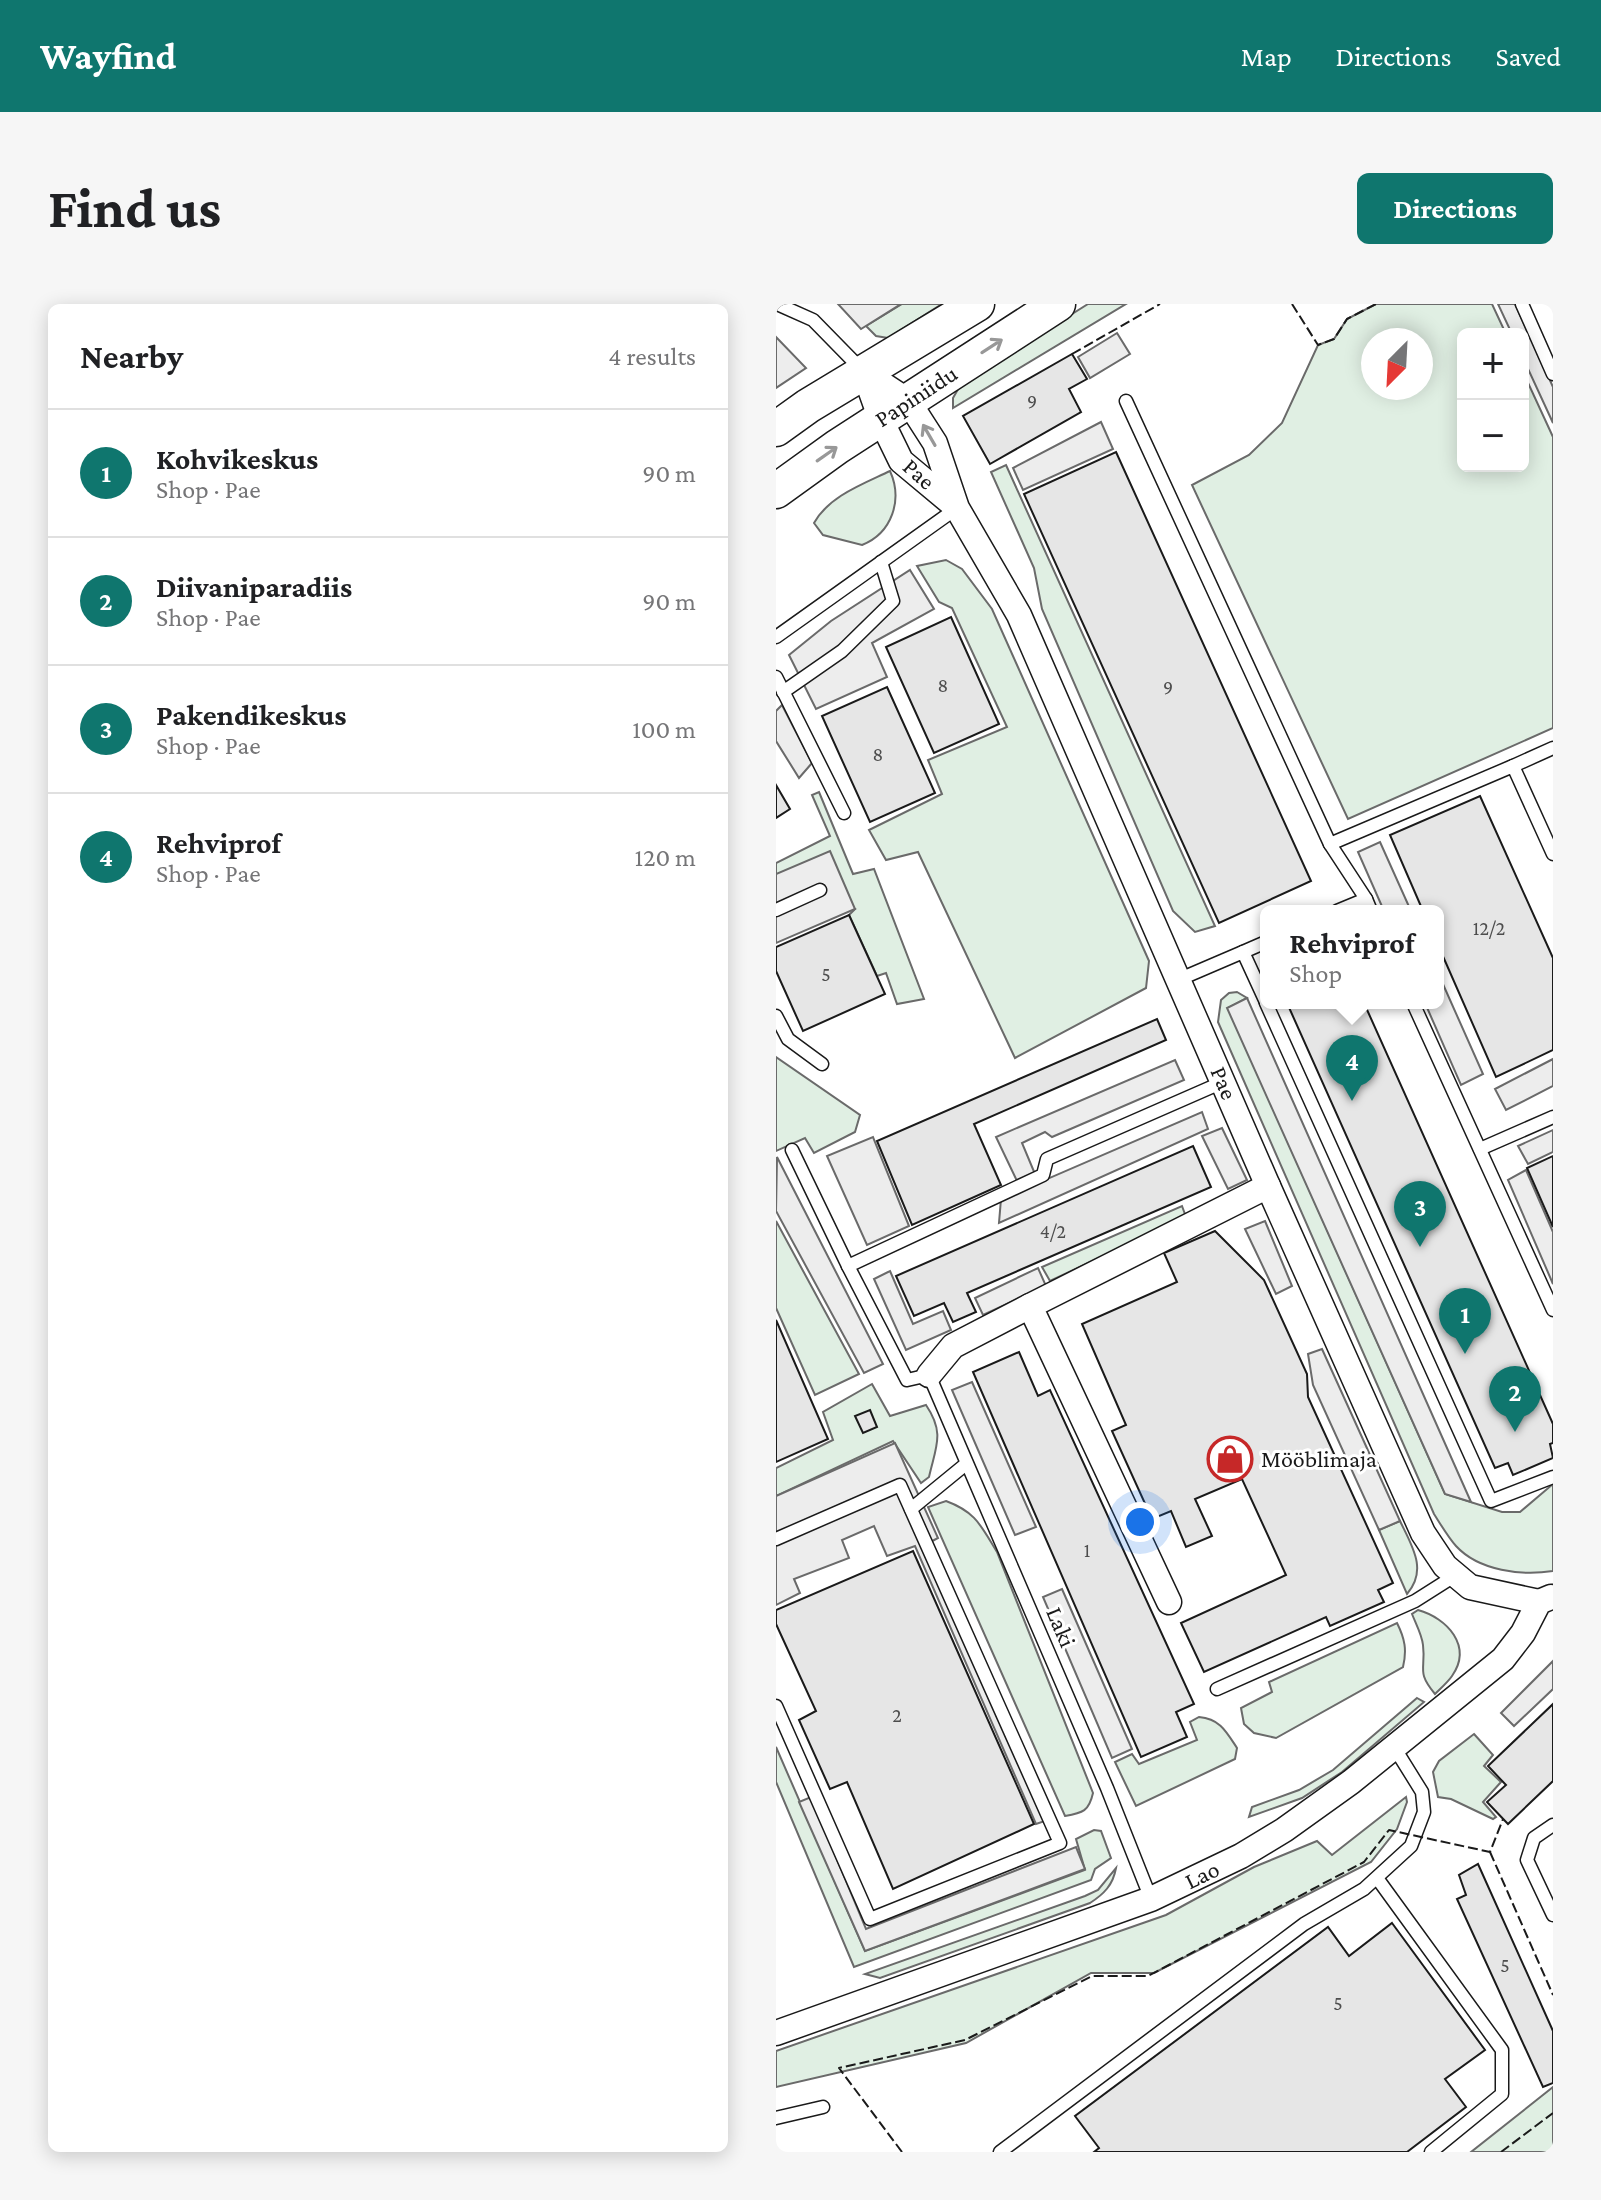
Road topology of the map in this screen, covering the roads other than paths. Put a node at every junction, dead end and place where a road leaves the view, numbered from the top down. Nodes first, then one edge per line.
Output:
1 (777, 304) edge
2 (977, 304) edge
3 (1058, 304) edge
4 (1522, 304) edge
5 (864, 372) junction
6 (1553, 374) edge
7 (908, 401) junction
8 (1126, 401) dead end
9 (881, 420) junction
10 (776, 429) edge
11 (776, 491) edge
12 (957, 508) junction
13 (881, 562) junction
14 (776, 637) edge
15 (776, 677) edge
16 (783, 692) junction
17 (1553, 748) edge
18 (1513, 766) junction
19 (844, 813) dead end
20 (1330, 844) junction
21 (1553, 854) edge
22 (820, 890) dead end
23 (1368, 905) edge
24 (776, 910) edge
25 (1260, 945) edge
26 (1243, 952) junction
27 (1180, 979) junction
28 (1260, 989) edge
29 (1269, 1009) edge
30 (1416, 1009) edge
31 (776, 1016) edge
32 (822, 1064) dead end
33 (1223, 1082) junction
34 (1553, 1117) edge
35 (1480, 1149) junction
36 (792, 1150) dead end
37 (1268, 1186) junction
38 (848, 1266) junction
39 (1030, 1306) junction
40 (1553, 1310) edge
41 (929, 1375) junction
42 (966, 1464) junction
43 (1553, 1477) edge
44 (911, 1509) junction
45 (776, 1539) edge
46 (1456, 1575) junction
47 (1546, 1599) edge
48 (1169, 1602) dead end
49 (1217, 1689) dead end
50 (776, 1706) edge
51 (1394, 1747) junction
52 (1553, 1825) edge
53 (1377, 1878) junction
54 (1151, 1899) junction
55 (1553, 1915) edge
56 (776, 2033) edge
57 (823, 2107) dead end
58 (776, 2118) edge
59 (1000, 2152) edge
60 (1431, 2152) edge

1 - 5 lane
2 - 5 main road, Papiniidu
7 -> 3 main road, Papiniidu
4 - 6 lane
5 - 7 street, Pae
5 - 9 street, Pae
5 - 10 main road, Papiniidu
7 - 9 main road, Papiniidu
12 -> 7 street, Pae
8 - 20 lane
11 -> 9 main road, Papiniidu
9 - 12 street, Pae
12 - 13 lane
12 - 27 street, Pae
13 - 14 lane
13 - 16 lane
15 - 16 lane
16 - 19 lane
17 - 18 lane
18 - 20 lane
18 - 21 lane
20 - 23 lane
22 - 24 lane
25 - 26 lane
26 - 27 lane
26 - 28 lane
27 - 33 street, Pae
29 - 43 lane
30 - 35 lane
31 - 32 lane
33 - 37 street, Pae
33 - 38 lane
34 - 35 lane
35 - 40 lane
36 - 38 lane
37 - 39 street
37 - 46 street, Pae
38 - 41 lane
39 - 41 street
39 - 48 street
41 - 42 lane, Laki
42 - 44 lane
42 - 54 lane, Laki
44 - 45 lane
44 - 50 lane
46 - 47 street, Pae
46 - 49 lane
47 - 51 street, Lao
51 - 53 lane
51 - 54 street, Lao
52 - 55 lane
53 - 59 lane
53 - 60 lane
54 - 56 street, Lao
57 - 58 lane

